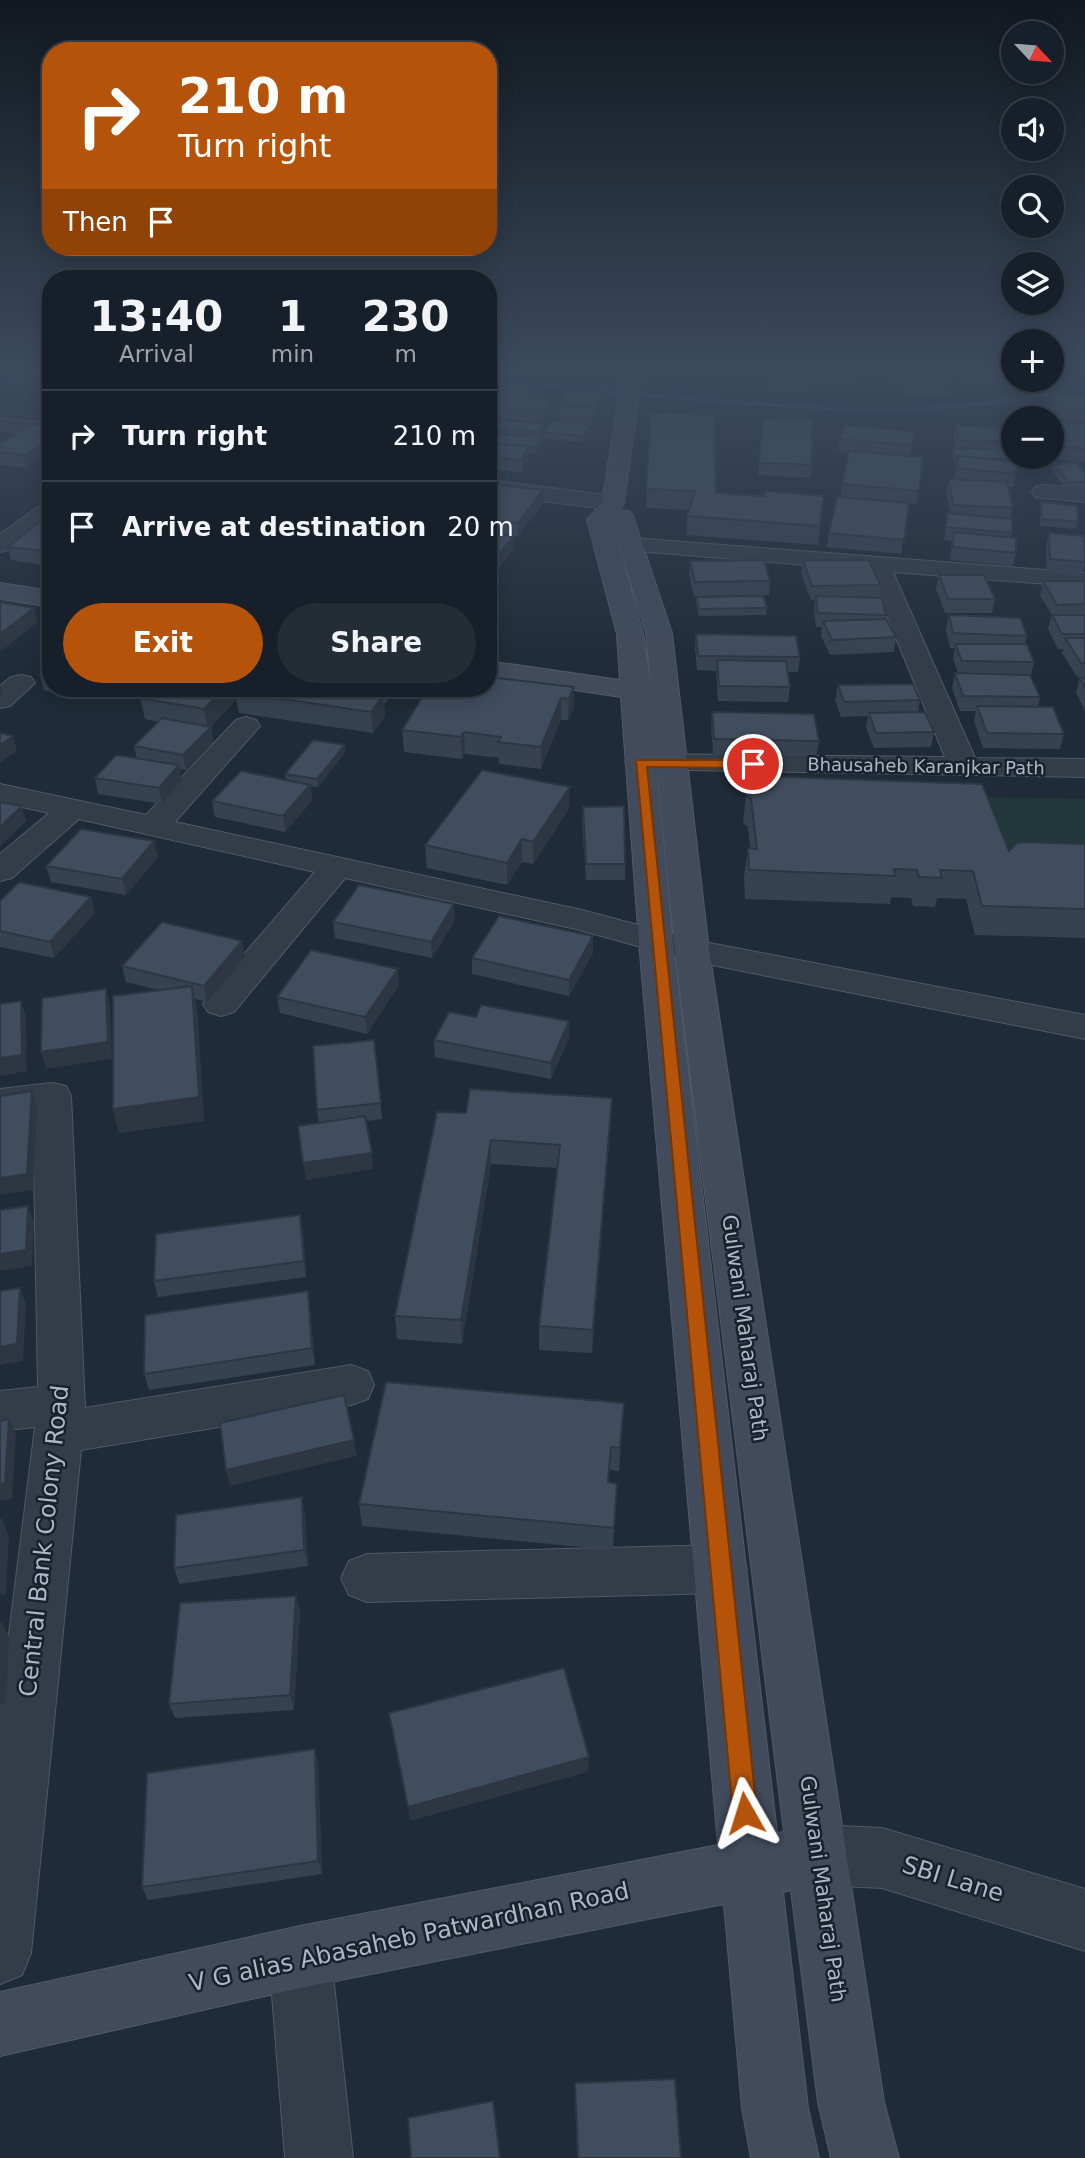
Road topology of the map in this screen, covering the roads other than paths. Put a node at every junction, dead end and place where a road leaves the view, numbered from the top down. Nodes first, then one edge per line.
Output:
1 (618, 472) edge
2 (497, 488) edge
3 (1043, 492) dead end
4 (1085, 495) edge
5 (613, 503) junction
6 (42, 515) edge
7 (0, 545) edge
8 (633, 545) junction
9 (877, 564) junction
10 (0, 576) edge
11 (1085, 580) edge
12 (42, 583) edge
13 (0, 591) edge
14 (42, 598) edge
15 (497, 655) edge
16 (497, 670) edge
17 (648, 685) junction
18 (246, 726) dead end
19 (657, 763) junction
20 (964, 766) junction
21 (1085, 768) edge
22 (0, 793) edge
23 (72, 809) junction
24 (153, 827) junction
25 (337, 867) junction
26 (0, 871) edge
27 (674, 946) junction
28 (221, 1004) dead end
29 (1085, 1027) edge
30 (0, 1103) edge
31 (351, 1385) dead end
32 (0, 1411) edge
33 (61, 1418) junction
34 (721, 1569) junction
35 (367, 1578) dead end
36 (819, 1855) junction
37 (751, 1867) junction
38 (1085, 1920) edge
39 (0, 1953) edge
40 (300, 1957) junction
41 (0, 2024) edge
42 (319, 2158) edge
43 (785, 2158) edge
44 (865, 2158) edge

1 - 5 street, Gulwani Maharaj Path
2 - 5 street
3 - 4 street
5 - 8 street, Gulwani Maharaj Path
5 - 17 street, Gulwani Maharaj Path
6 - 7 street
8 - 9 street
8 - 17 street, Gulwani Maharaj Path
9 - 11 street
9 - 20 street
10 - 12 street
13 - 14 street
15 - 17 street
16 - 17 street
17 - 19 street, Gulwani Maharaj Path
18 - 24 street
19 - 20 street, Bhausaheb Karanjkar Path
19 - 27 street, Gulwani Maharaj Path
20 - 21 street, Bhausaheb Karanjkar Path
22 - 23 street
23 - 24 street
23 - 26 street
24 - 25 street
25 - 27 street
25 - 28 street
27 - 29 street
27 - 34 street, Gulwani Maharaj Path
27 - 36 street, Gulwani Maharaj Path
30 - 33 street, Central Bank Colony Road
31 - 33 street
32 - 33 street
33 - 39 street, Central Bank Colony Road
34 - 35 street
34 - 37 street, Gulwani Maharaj Path
36 - 37 street, V G alias Abasaheb Patwardhan Road
36 - 38 street, SBI Lane
36 - 44 street, Gulwani Maharaj Path
37 - 40 street, V G alias Abasaheb Patwardhan Road
37 - 43 street, Gulwani Maharaj Path
40 - 41 street, V G alias Abasaheb Patwardhan Road
40 - 42 street

